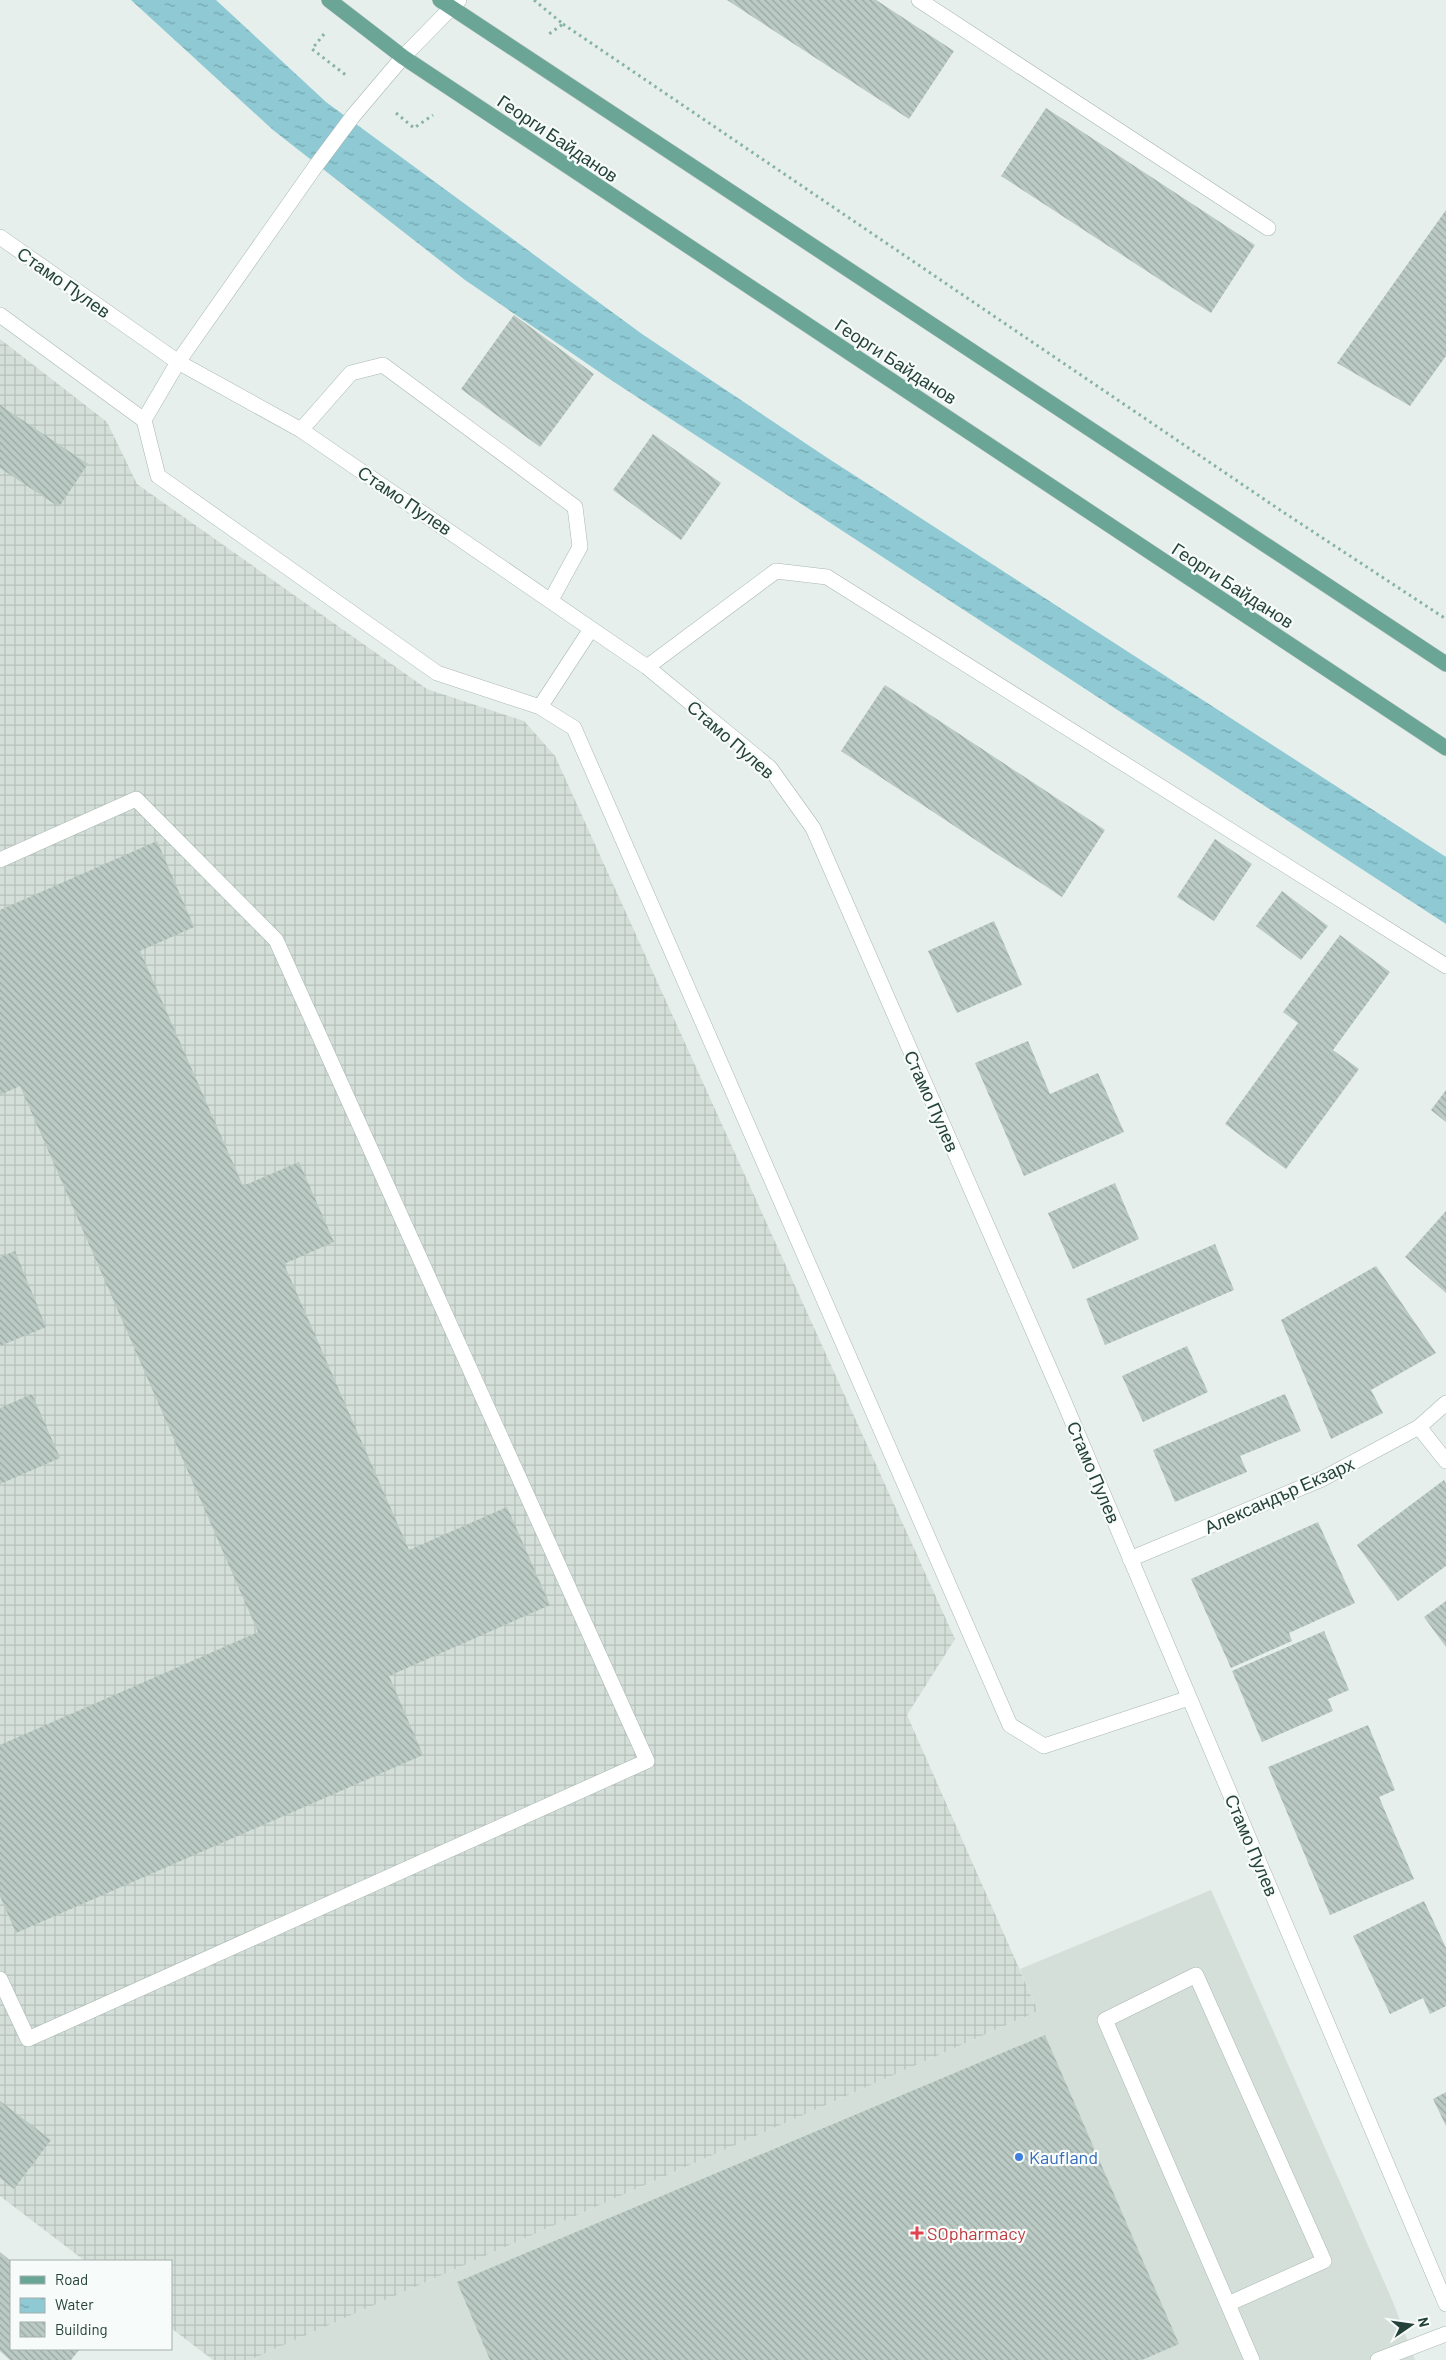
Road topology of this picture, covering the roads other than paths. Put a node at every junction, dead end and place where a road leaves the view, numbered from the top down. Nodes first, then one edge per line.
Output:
1 (329, 0) edge
2 (919, 0) edge
3 (450, 3) edge
4 (403, 57) junction
5 (1268, 228) dead end
6 (0, 237) edge
7 (0, 315) edge
8 (178, 362) junction
9 (144, 420) junction
10 (301, 430) junction
11 (551, 600) junction
12 (592, 628) junction
13 (1446, 664) edge
14 (647, 667) junction
15 (540, 707) junction
16 (1446, 748) edge
17 (0, 860) edge
18 (1446, 966) edge
19 (1446, 1403) edge
20 (1419, 1427) junction
21 (1446, 1461) edge
22 (1130, 1559) junction
23 (1189, 1698) junction
24 (0, 1979) edge
25 (1228, 2304) junction
26 (1446, 2304) edge
27 (1446, 2334) edge
28 (1252, 2360) edge
29 (1378, 2360) edge

1 - 4 main road, Георги Байданов
2 - 5 street
3 - 4 street
3 - 13 main road
4 - 8 street
4 - 16 main road, Георги Байданов
6 - 8 street, Стамо Пулев
7 - 9 street
8 - 9 street
8 - 10 street, Стамо Пулев
9 - 15 street
10 - 11 street, Стамо Пулев
10 - 11 street
11 - 12 street, Стамо Пулев
12 - 14 street, Стамо Пулев
12 - 15 street
14 - 18 street
14 - 22 street, Стамо Пулев
15 - 23 street
17 - 24 street
19 - 20 street, Александър Екзарх
20 - 21 street
20 - 22 street, Александър Екзарх
22 - 23 street, Стамо Пулев
23 - 26 street, Стамо Пулев
25 - 25 street
25 - 28 street
27 - 29 street

